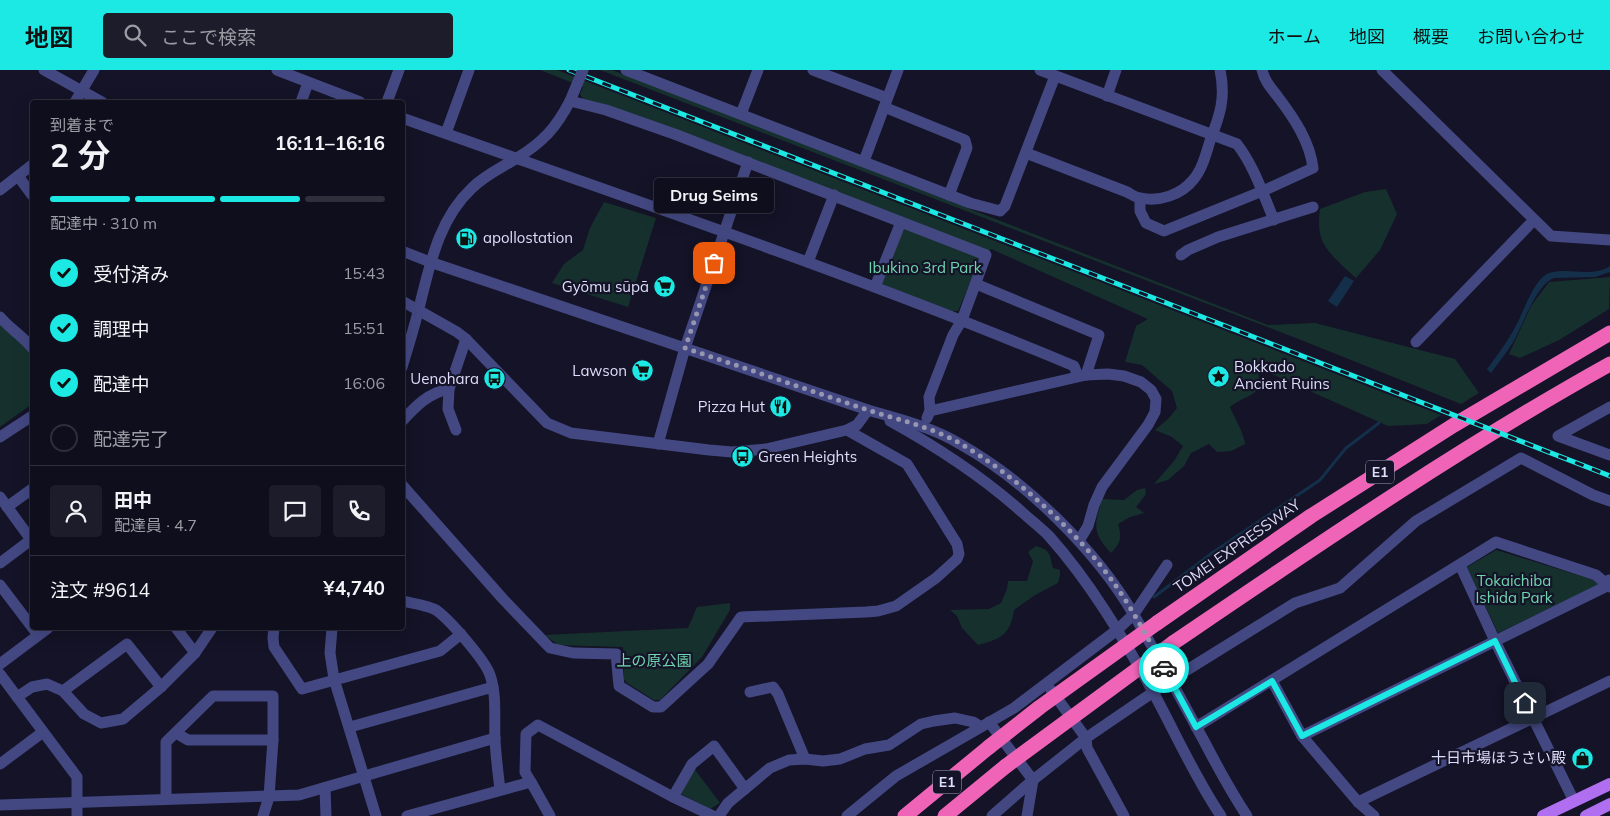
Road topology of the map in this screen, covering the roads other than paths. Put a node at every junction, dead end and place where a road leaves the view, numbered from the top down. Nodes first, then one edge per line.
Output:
1 (44, 70) edge
2 (94, 70) edge
3 (277, 70) edge
4 (399, 70) edge
5 (469, 70) edge
6 (582, 70) edge
7 (626, 70) edge
8 (758, 70) edge
9 (813, 70) edge
10 (898, 70) edge
11 (1040, 70) edge
12 (1116, 70) edge
13 (1220, 70) edge
14 (1262, 70) edge
15 (1382, 70) edge
16 (1055, 76) junction
17 (308, 83) junction
18 (82, 91) junction
19 (1107, 96) junction
20 (76, 100) edge
21 (98, 100) edge
22 (301, 100) edge
23 (355, 100) edge
24 (387, 100) edge
25 (570, 101) junction
26 (886, 102) junction
27 (741, 114) junction
28 (405, 119) edge
29 (446, 134) junction
30 (1212, 136) junction
31 (1026, 153) junction
32 (517, 158) junction
33 (864, 161) junction
34 (748, 162) junction
35 (30, 167) edge
36 (18, 176) junction
37 (0, 190) edge
38 (30, 192) edge
39 (1261, 192) junction
40 (949, 195) junction
41 (834, 196) junction
42 (1140, 198) junction
43 (1313, 207) dead end
44 (1274, 220) junction
45 (1534, 220) junction
46 (901, 222) junction
47 (724, 232) junction
48 (1610, 240) edge
49 (405, 252) edge
50 (1181, 255) dead end
51 (430, 262) junction
52 (808, 262) junction
53 (976, 284) junction
54 (875, 287) junction
55 (405, 303) edge
56 (419, 310) junction
57 (0, 316) edge
58 (962, 320) junction
59 (1610, 333) edge
60 (466, 339) junction
61 (1416, 342) dead end
62 (30, 345) edge
63 (685, 348) junction
64 (405, 357) edge
65 (1610, 364) edge
66 (1082, 376) junction
67 (449, 389) junction
68 (1610, 407) edge
69 (868, 410) junction
70 (930, 411) junction
71 (405, 418) edge
72 (30, 422) edge
73 (924, 426) junction
74 (456, 430) dead end
75 (847, 430) junction
76 (0, 437) edge
77 (658, 444) junction
78 (1610, 455) edge
79 (405, 488) edge
80 (30, 490) edge
81 (1610, 501) edge
82 (4, 502) edge
83 (30, 537) edge
84 (30, 541) edge
85 (1079, 541) junction
86 (0, 563) edge
87 (1167, 565) dead end
88 (1460, 565) junction
89 (0, 584) edge
90 (1609, 584) edge
91 (405, 602) edge
92 (1134, 614) junction
93 (30, 624) edge
94 (34, 630) edge
95 (45, 630) edge
96 (178, 630) edge
97 (211, 630) edge
98 (274, 630) edge
99 (332, 630) edge
100 (1117, 630) junction
101 (461, 634) junction
102 (38, 635) junction
103 (1495, 641) junction
104 (195, 653) junction
105 (0, 664) edge
106 (0, 674) edge
107 (334, 679) junction
108 (1171, 680) junction
109 (1272, 681) junction
110 (1610, 681) edge
111 (1047, 684) junction
112 (492, 686) junction
113 (161, 687) junction
114 (1152, 691) junction
115 (63, 692) junction
116 (750, 692) dead end
117 (17, 697) junction
118 (1533, 719) junction
119 (985, 724) junction
120 (350, 727) junction
121 (1196, 727) junction
122 (43, 732) junction
123 (176, 733) junction
124 (1302, 736) junction
125 (495, 738) junction
126 (1086, 738) junction
127 (274, 740) junction
128 (805, 759) junction
129 (0, 764) edge
130 (364, 775) junction
131 (1033, 780) junction
132 (531, 782) junction
133 (1610, 784) edge
134 (325, 788) junction
135 (744, 789) junction
136 (500, 790) junction
137 (269, 797) junction
138 (673, 797) junction
139 (166, 799) junction
140 (77, 801) junction
141 (1574, 801) junction
142 (1358, 802) junction
143 (1610, 804) edge
144 (0, 805) edge
145 (77, 816) edge
146 (263, 816) edge
147 (326, 816) edge
148 (376, 816) edge
149 (407, 816) edge
150 (550, 816) edge
151 (713, 816) edge
152 (719, 816) edge
153 (847, 816) edge
154 (905, 816) edge
155 (946, 816) edge
156 (992, 816) edge
157 (1027, 816) edge
158 (1124, 816) edge
159 (1221, 816) edge
160 (1247, 816) edge
161 (1374, 816) edge
162 (1543, 816) edge
163 (1586, 816) edge

1 - 18 street
2 - 18 street
3 - 17 street
4 - 24 street
5 - 29 street
6 - 25 street, bridge
7 - 27 street
8 - 27 street
9 - 26 street
10 - 26 street
11 - 16 street
12 - 19 street
13 - 30 street
14 - 39 street
15 - 45 street
16 - 19 street
16 - 31 street
17 - 22 street
17 - 23 street
18 - 20 street
18 - 21 street
19 - 30 street
25 - 32 street
25 - 34 street
26 - 33 street
26 - 40 street
27 - 33 street
28 - 29 street
29 - 32 street
30 - 39 street
30 - 42 street
31 - 40 street
31 - 42 street
32 - 47 street
32 - 51 street
33 - 40 street
34 - 41 street
34 - 47 street
35 - 36 street
36 - 37 street
36 - 38 street
39 - 42 street
39 - 44 street
41 - 46 street
41 - 52 street
43 - 44 street
44 - 50 street
45 - 48 street
45 - 61 street
46 - 53 street
46 - 54 street
47 - 52 street
47 - 63 street
49 - 51 street
51 - 56 street
51 - 63 street
52 - 54 street
53 - 58 street
53 - 66 street
54 - 58 street
55 - 56 street
56 - 60 street
56 - 64 street
57 - 62 street
58 - 66 street
58 - 70 street
59 - 154 highway, TOMEI EXPRESSWAY / E1, bridge
60 - 67 street
60 - 77 street
63 - 69 street
63 - 77 street
65 - 155 highway, E1, bridge
66 - 70 street
66 - 85 street
67 - 71 street
67 - 74 street
68 - 78 street
69 - 73 street
69 - 75 street
69 - 100 street
70 - 73 street
72 - 76 street
73 - 85 street
75 - 77 street
75 - 79 street
80 - 82 street
81 - 108 street
82 - 83 street
84 - 86 street
85 - 92 street
87 - 92 street
88 - 90 street
88 - 103 street
88 - 109 street
89 - 93 street
90 - 103 street
91 - 101 street
92 - 100 street
92 - 108 street
94 - 102 street
95 - 102 street
96 - 104 street
97 - 104 street
98 - 107 street
99 - 107 street
100 - 111 street
100 - 114 street
101 - 107 street
101 - 112 street
102 - 105 street
103 - 118 street
103 - 124 street
104 - 113 street
106 - 117 street
107 - 120 street
108 - 114 street
108 - 121 street
109 - 121 street
109 - 124 street
110 - 118 street
111 - 119 street
111 - 126 street
112 - 120 street
112 - 125 street
113 - 115 street
113 - 115 street
114 - 126 street
114 - 159 street
115 - 117 street
116 - 128 street
117 - 122 street
118 - 141 street
118 - 142 street
119 - 128 street
119 - 131 street
119 - 153 street
120 - 130 street
121 - 160 street
122 - 129 street
122 - 140 street
123 - 127 street
123 - 127 street
123 - 139 street
124 - 142 street
125 - 130 street
125 - 136 street
126 - 131 street
126 - 158 street
127 - 137 street
128 - 135 street
130 - 134 street
130 - 148 street
131 - 156 street
131 - 157 street
132 - 136 street
132 - 138 street
132 - 150 street
133 - 141 main road
134 - 137 street
134 - 147 street
135 - 138 street
135 - 152 street
136 - 149 street
137 - 139 street
137 - 146 street
138 - 151 street
139 - 140 street
140 - 144 street
140 - 145 street
141 - 162 main road
142 - 161 street
143 - 163 main road

